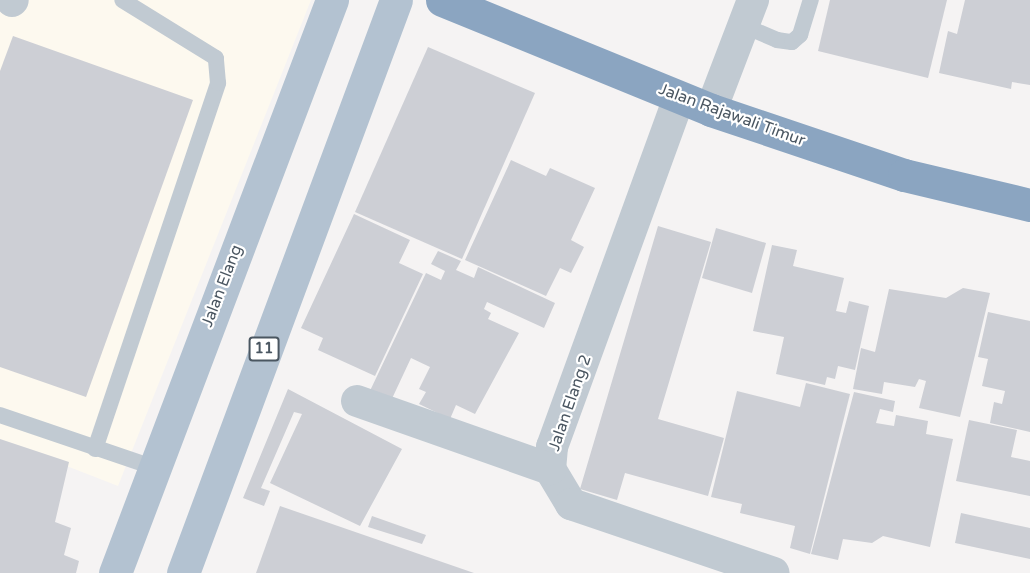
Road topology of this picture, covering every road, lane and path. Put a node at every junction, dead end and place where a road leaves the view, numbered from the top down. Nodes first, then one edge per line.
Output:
1 (122, 0) edge
2 (332, 0) edge
3 (396, 0) edge
4 (442, 0) edge
5 (811, 0) edge
6 (748, 12) edge
7 (679, 98) junction
8 (711, 110) junction
9 (1030, 205) edge
10 (357, 401) dead end
11 (0, 415) edge
12 (95, 449) junction
13 (153, 467) junction
14 (550, 469) junction
15 (115, 573) edge
16 (183, 573) edge
17 (774, 573) edge

1 - 12 lane
2 - 13 main road, Jalan Elang
3 - 16 main road, 11
4 - 7 highway, Jalan Rajawali Timur
5 - 6 lane
6 - 8 street
7 - 8 highway, Jalan Rajawali Timur
7 - 14 street, Jalan Elang 2
8 - 9 highway, Jalan Rajawali Timur
10 - 14 street
11 - 12 lane
12 - 13 lane
13 - 15 main road, Jalan Elang
14 - 17 street, Jalan Elang 2

